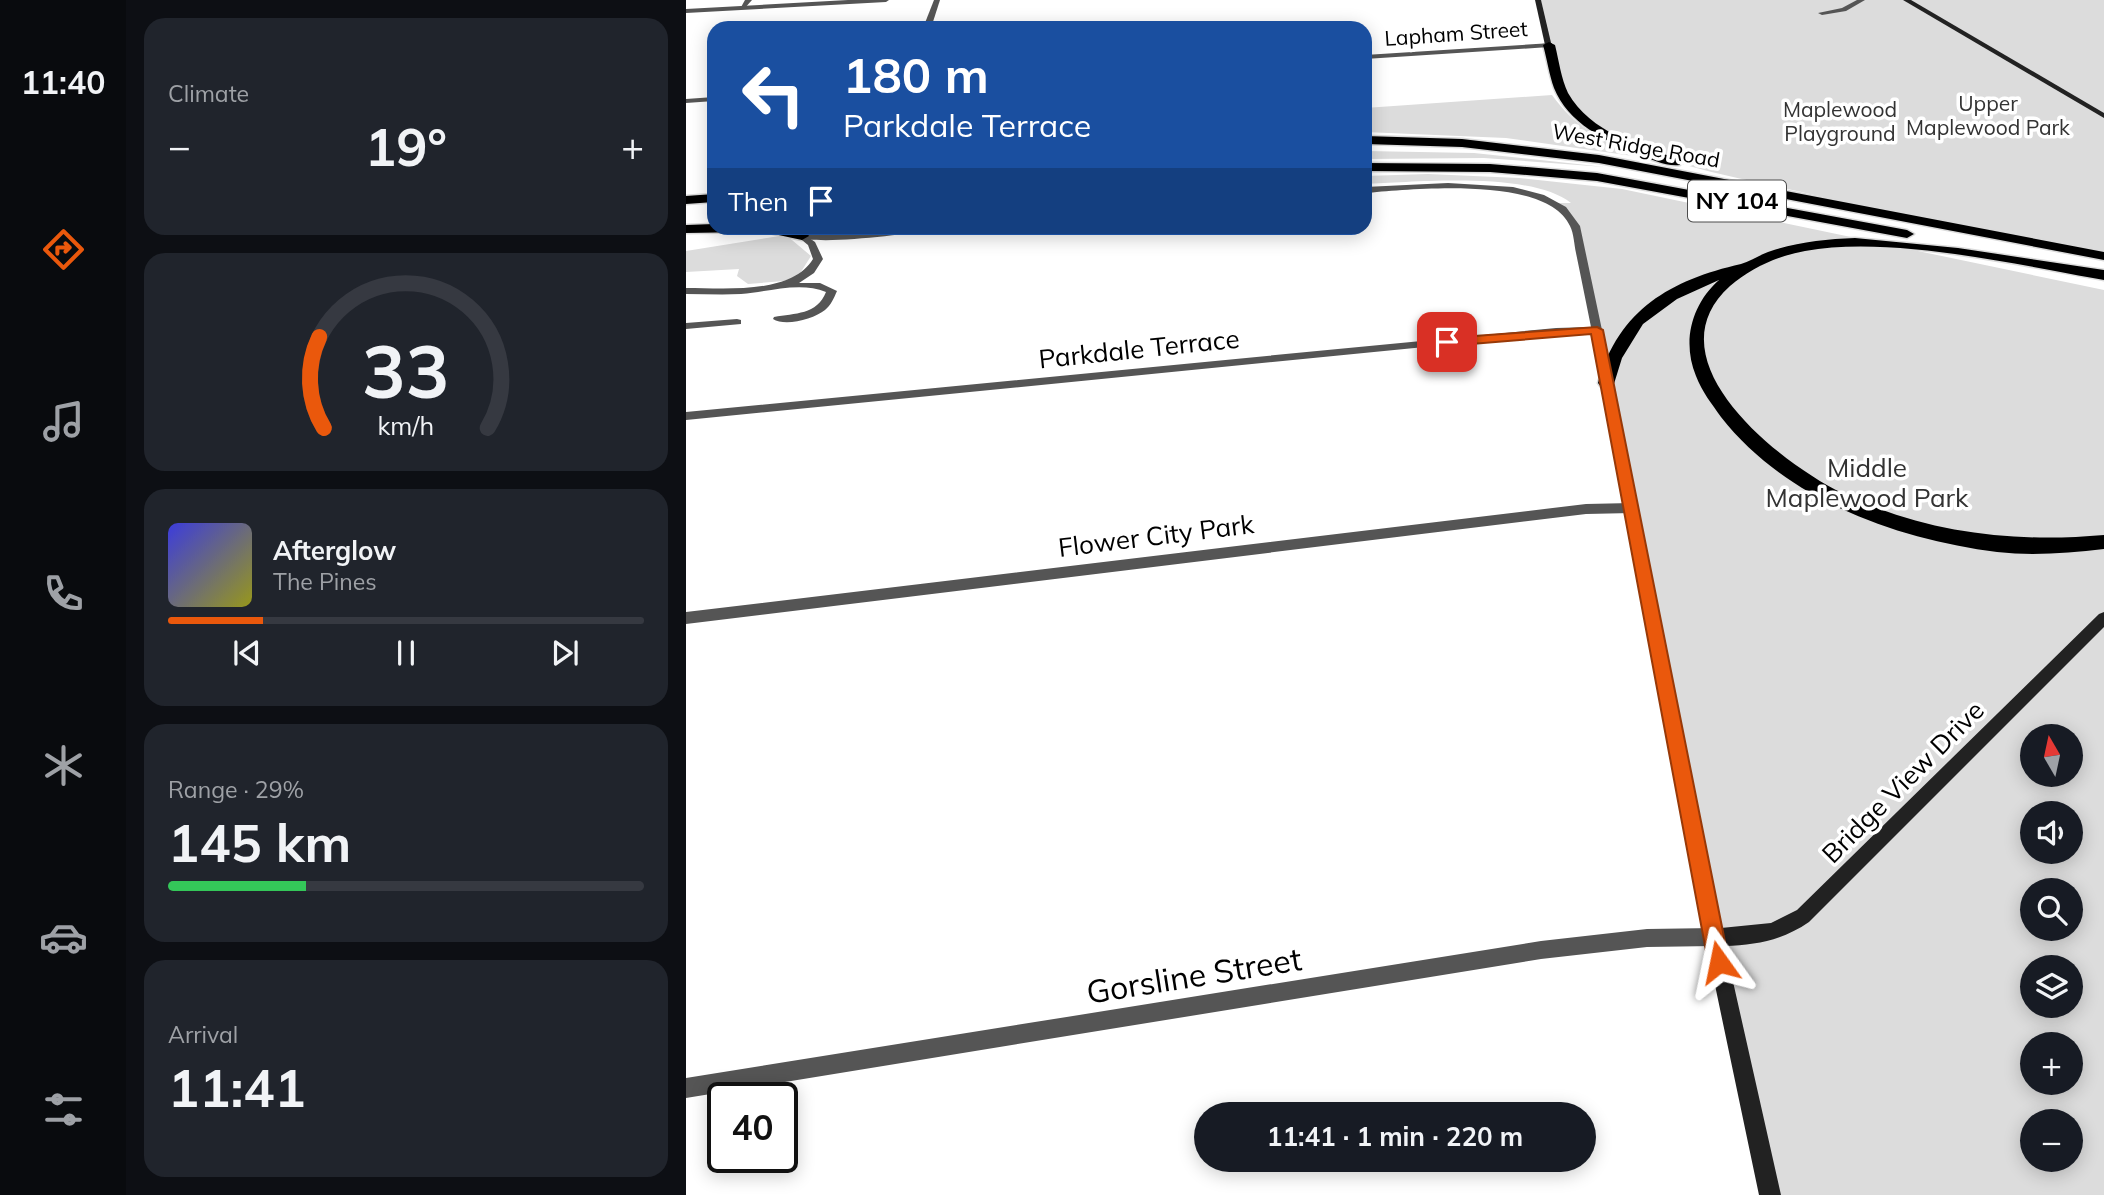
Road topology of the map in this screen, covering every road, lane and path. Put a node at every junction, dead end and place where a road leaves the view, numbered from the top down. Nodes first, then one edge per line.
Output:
1 (749, 0) edge
2 (886, 0) edge
3 (937, 0) edge
4 (1538, 0) edge
5 (1862, 0) edge
6 (1906, 0) edge
7 (1831, 1) edge
8 (1851, 6) junction
9 (742, 8) junction
10 (686, 11) edge
11 (1822, 13) dead end
12 (930, 21) edge
13 (1549, 46) junction
14 (1372, 57) edge
15 (707, 100) edge
16 (686, 101) edge
17 (2104, 116) edge
18 (1372, 140) edge
19 (1372, 167) edge
20 (1372, 190) edge
21 (707, 198) edge
22 (686, 200) edge
23 (707, 220) edge
24 (1933, 222) junction
25 (686, 227) edge
26 (707, 227) edge
27 (797, 235) edge
28 (846, 235) edge
29 (802, 236) junction
30 (1771, 255) junction
31 (2104, 256) edge
32 (2104, 275) edge
33 (774, 287) junction
34 (686, 291) edge
35 (778, 318) dead end
36 (737, 322) dead end
37 (686, 326) edge
38 (1597, 330) junction
39 (1607, 383) junction
40 (686, 416) edge
41 (1632, 508) junction
42 (2104, 542) edge
43 (686, 618) edge
44 (2104, 618) edge
45 (1713, 937) junction
46 (686, 1088) edge
47 (1770, 1195) edge

1 - 9 street
2 - 9 street
3 - 12 street
4 - 13 street
5 - 8 street
6 - 17 street
7 - 8 street
8 - 11 street
9 - 10 street
13 - 14 street, Lapham Street
13 - 24 highway
15 - 16 street
18 - 24 highway, West Ridge Road / NY 104
19 - 32 highway, West Ridge Road / NY 104
20 - 38 street
21 - 22 highway
23 - 25 highway
24 - 31 highway, West Ridge Road / NY 104
25 - 26 highway
27 - 29 highway
28 - 29 street
29 - 33 street
30 - 32 highway
30 - 39 highway
30 - 42 highway
33 - 34 street
33 - 35 street
36 - 37 street
38 - 39 street
38 - 40 street, Parkdale Terrace
39 - 41 street
41 - 43 street, Flower City Park
41 - 45 street
44 - 45 street, Bridge View Drive
45 - 46 street, Gorsline Street
45 - 47 street

